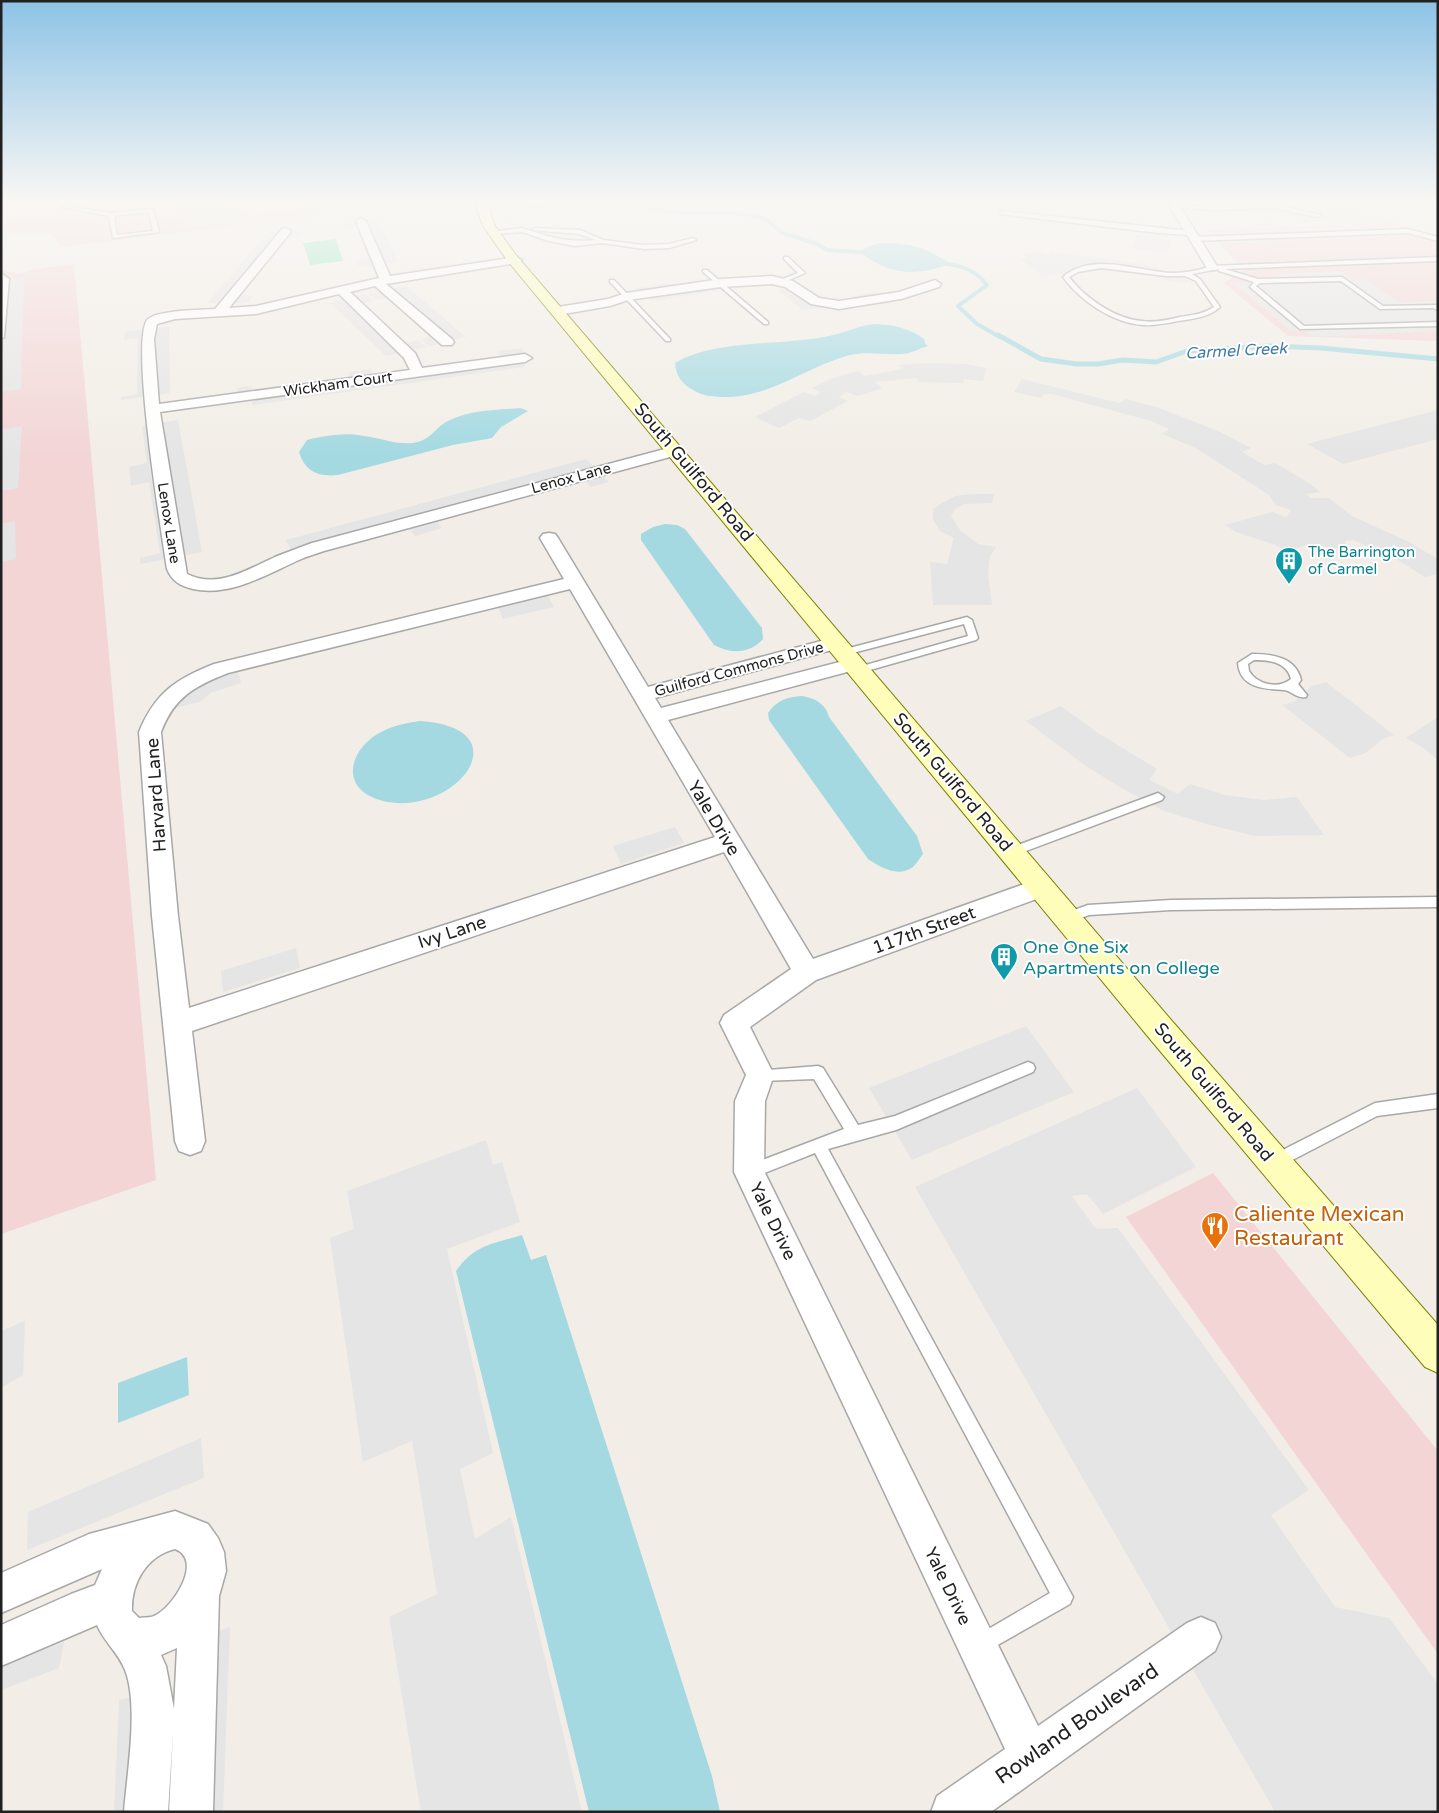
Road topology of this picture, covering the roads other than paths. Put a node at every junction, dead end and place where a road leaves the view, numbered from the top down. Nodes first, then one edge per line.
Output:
1 (5, 288) edge
2 (239, 288) edge
3 (357, 288) edge
4 (388, 288) edge
5 (539, 288) edge
6 (617, 288) edge
7 (692, 288) edge
8 (726, 288) edge
9 (795, 288) edge
10 (924, 288) edge
11 (1072, 288) edge
12 (1203, 288) edge
13 (1254, 288) edge
14 (1354, 288) edge
15 (342, 291) junction
16 (626, 298) junction
17 (1438, 308) edge
18 (558, 311) junction
19 (219, 312) junction
20 (766, 323) dead end
21 (1438, 324) edge
22 (1, 337) edge
23 (668, 340) dead end
24 (447, 342) dead end
25 (525, 358) dead end
26 (418, 373) junction
27 (152, 409) junction
28 (676, 451) junction
29 (549, 538) dead end
30 (575, 582) junction
31 (849, 657) junction
32 (1290, 686) joint
33 (641, 695) junction
34 (654, 717) junction
35 (1158, 797) dead end
36 (728, 842) junction
37 (1012, 852) junction
38 (1041, 887) junction
39 (1438, 902) edge
40 (1067, 918) junction
41 (807, 972) junction
42 (177, 1024) junction
43 (1028, 1068) dead end
44 (760, 1075) junction
45 (1438, 1101) edge
46 (854, 1133) junction
47 (190, 1141) dead end
48 (818, 1145) junction
49 (1274, 1162) junction
50 (749, 1172) junction
51 (1438, 1354) edge
52 (161, 1533) junction
53 (1, 1592) edge
54 (199, 1596) junction
55 (120, 1618) junction
56 (1201, 1637) dead end
57 (1, 1646) edge
58 (977, 1646) junction
59 (1031, 1757) junction
60 (146, 1812) edge
61 (190, 1812) edge
62 (953, 1812) edge

1 - 22 lane
2 - 19 street
3 - 15 street, Lenox Lane
4 - 24 street
5 - 18 main road, South Guilford Road
6 - 16 lane
7 - 16 street
8 - 20 lane
9 - 10 street
11 - 12 lane
13 - 21 lane
14 - 17 lane
15 - 19 street, Lenox Lane
15 - 26 street
16 - 18 street
16 - 23 lane
18 - 28 main road, South Guilford Road
19 - 27 street, Lenox Lane
25 - 26 street, Wickham Court
26 - 27 street, Wickham Court
27 - 28 street, Lenox Lane
28 - 31 main road, South Guilford Road
29 - 30 street, Yale Drive
30 - 33 street, Yale Drive
30 - 42 street, Harvard Lane
31 - 31 lane
31 - 33 street, Guilford Commons Drive
31 - 34 street, Guilford Commons Drive
31 - 37 main road, South Guilford Road
32 - 32 lane
33 - 34 street, Yale Drive
34 - 36 street, Yale Drive
35 - 37 lane
36 - 41 street, Yale Drive
36 - 42 street, Ivy Lane
37 - 38 main road, South Guilford Road
38 - 40 main road, South Guilford Road
38 - 41 street, 117th Street
39 - 40 lane
40 - 49 main road, South Guilford Road
41 - 44 street
42 - 47 street, Harvard Lane
43 - 46 lane
44 - 46 lane
44 - 50 street, Yale Drive
45 - 49 lane
46 - 48 lane
48 - 50 lane
48 - 58 lane
49 - 51 main road, South Guilford Road
50 - 58 street, Yale Drive
52 - 53 street
52 - 54 street
52 - 55 street
54 - 55 street
54 - 61 street
55 - 57 street
55 - 60 street
56 - 59 street, Rowland Boulevard
58 - 59 street, Yale Drive
59 - 62 street, Rowland Boulevard

